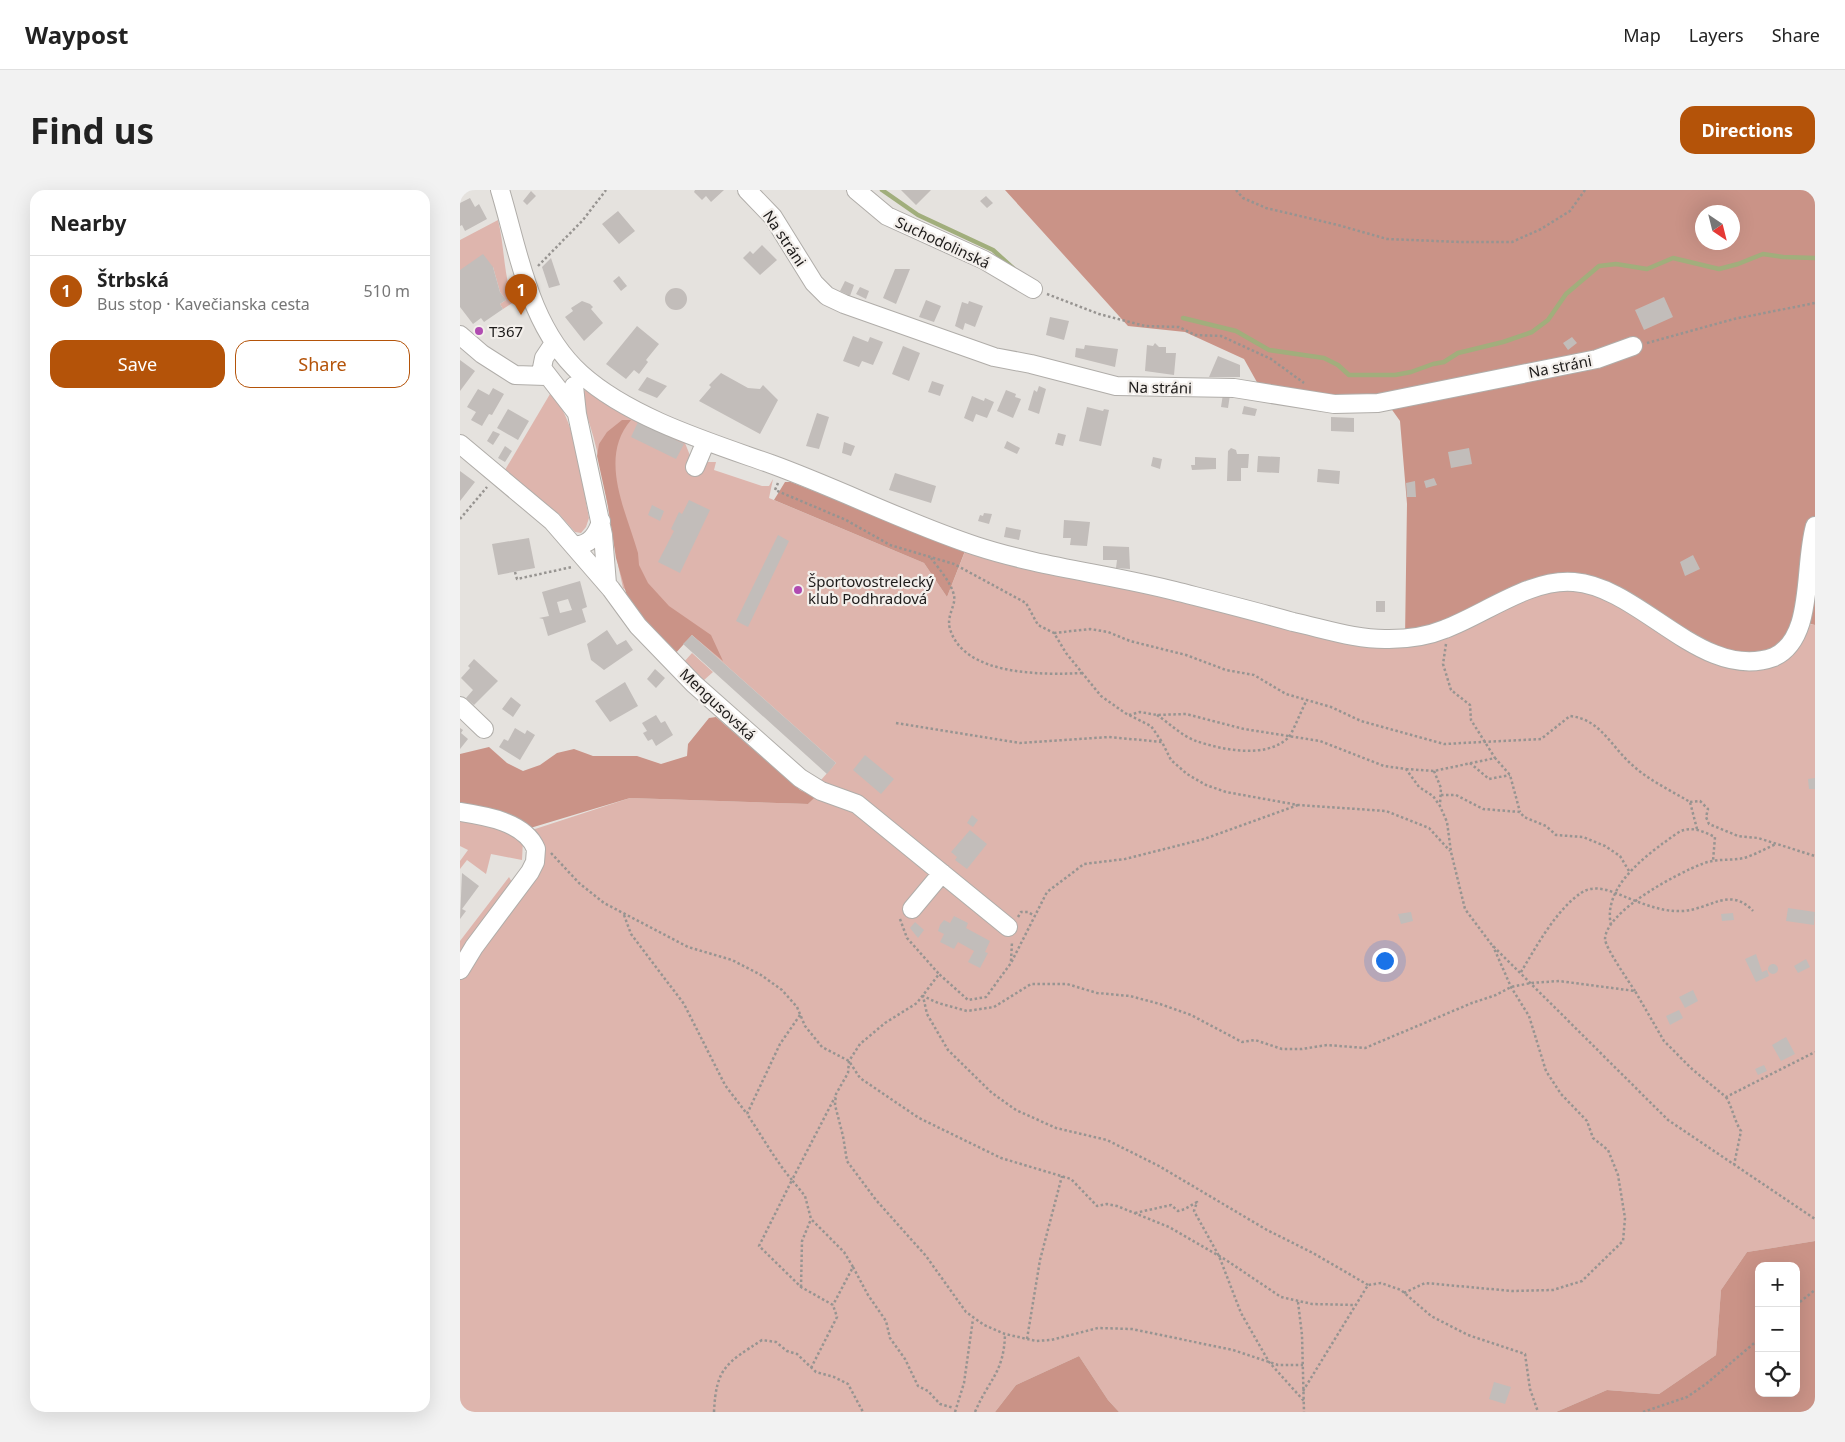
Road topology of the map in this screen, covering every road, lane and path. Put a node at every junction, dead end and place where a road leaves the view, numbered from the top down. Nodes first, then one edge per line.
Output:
1 (500, 190) edge
2 (606, 190) edge
3 (747, 190) edge
4 (856, 190) edge
5 (1236, 190) edge
6 (1585, 190) edge
7 (538, 266) dead end
8 (1034, 289) joint
9 (1815, 303) edge
10 (460, 335) edge
11 (551, 338) junction
12 (1633, 346) joint
13 (545, 367) junction
14 (572, 384) junction
15 (1310, 387) dead end
16 (706, 441) junction
17 (460, 444) edge
18 (774, 465) junction
19 (695, 467) dead end
20 (497, 474) junction
21 (460, 519) edge
22 (601, 521) junction
23 (1815, 526) edge
24 (573, 545) junction
25 (930, 557) junction
26 (589, 563) junction
27 (515, 572) dead end
28 (607, 584) junction
29 (1449, 628) junction
30 (1054, 633) junction
31 (1083, 673) junction
32 (1307, 700) junction
33 (460, 706) edge
34 (1129, 715) junction
35 (1157, 715) junction
36 (896, 723) dead end
37 (484, 729) dead end
38 (1290, 736) junction
39 (1162, 742) junction
40 (1486, 742) junction
41 (1495, 758) junction
42 (1470, 763) junction
43 (1406, 769) junction
44 (1434, 771) junction
45 (1510, 775) junction
46 (1441, 795) junction
47 (1690, 802) junction
48 (1298, 805) junction
49 (1440, 806) junction
50 (460, 812) edge
51 (1520, 812) junction
52 (1696, 829) junction
53 (1776, 844) junction
54 (536, 849) junction
55 (1450, 852) junction
56 (1815, 856) edge
57 (1713, 861) junction
58 (1630, 871) junction
59 (942, 873) junction
60 (1616, 893) junction
61 (1634, 900) junction
62 (915, 906) joint
63 (1753, 911) dead end
64 (623, 913) junction
65 (1035, 916) junction
66 (1011, 924) junction
67 (1611, 925) junction
68 (1492, 945) junction
69 (1011, 963) junction
70 (460, 970) edge
71 (1521, 972) junction
72 (939, 974) junction
73 (1531, 983) junction
74 (1512, 987) junction
75 (1635, 992) junction
76 (923, 996) junction
77 (800, 1015) junction
78 (1815, 1052) edge
79 (849, 1061) junction
80 (836, 1094) junction
81 (1726, 1097) junction
82 (748, 1114) junction
83 (1734, 1165) junction
84 (1062, 1176) junction
85 (792, 1180) junction
86 (1134, 1213) junction
87 (811, 1219) junction
88 (1815, 1219) edge
89 (1219, 1256) junction
90 (853, 1267) junction
91 (1368, 1285) junction
92 (801, 1287) junction
93 (1815, 1290) edge
94 (1404, 1293) junction
95 (1298, 1302) junction
96 (1800, 1302) edge
97 (833, 1305) junction
98 (1355, 1305) junction
99 (973, 1318) junction
100 (1005, 1334) junction
101 (1027, 1339) junction
102 (1755, 1342) edge
103 (1269, 1362) junction
104 (1303, 1365) junction
105 (811, 1368) junction
106 (1303, 1391) junction
107 (1304, 1401) junction
108 (954, 1410) edge
109 (714, 1412) edge
110 (863, 1412) edge
111 (975, 1412) edge
112 (1304, 1412) edge
113 (1538, 1412) edge
114 (1643, 1412) edge

1 - 11 street
2 - 7 path
3 - 12 street, Na stráni
4 - 8 street, Suchodolinská
5 - 6 path
8 - 15 path
9 - 12 path
10 - 13 street
11 - 13 street
11 - 14 street
13 - 14 street
14 - 16 street
14 - 22 street
16 - 18 street
16 - 19 street
17 - 20 street, Mengusovská
18 - 25 path
18 - 29 street
20 - 21 path
20 - 24 street, Mengusovská
22 - 24 street
22 - 28 street
23 - 29 street
24 - 26 street, Mengusovská
25 - 30 path
25 - 31 path
26 - 27 path
26 - 28 street, Mengusovská
28 - 59 street, Mengusovská
29 - 40 path
30 - 31 path
30 - 32 path
31 - 34 path
32 - 38 path
32 - 40 path
33 - 37 street
34 - 35 path
34 - 39 path
35 - 38 path
35 - 38 path
36 - 39 path
38 - 43 path
39 - 48 path
40 - 41 path
40 - 47 path
41 - 42 path
41 - 45 path
42 - 44 path
42 - 45 path
43 - 44 path
43 - 49 path
44 - 46 path
45 - 51 path
46 - 49 path
46 - 51 path
47 - 52 path
47 - 53 path
48 - 55 path
48 - 65 path
49 - 55 path
50 - 54 street
51 - 58 path
52 - 57 path
52 - 58 path
53 - 56 path
53 - 57 path
54 - 64 path
54 - 70 street
55 - 68 path
57 - 61 path
58 - 60 path
59 - 62 street
59 - 66 street, Mengusovská
60 - 61 path
60 - 67 path
60 - 71 path
61 - 63 path
61 - 67 path
62 - 72 path
64 - 77 path
64 - 82 path
65 - 66 path
65 - 69 path
66 - 69 path
67 - 75 path
68 - 71 path
68 - 74 path
69 - 72 path
71 - 73 path
72 - 76 path
73 - 74 path
73 - 75 path
73 - 83 path
74 - 76 path
74 - 94 path
75 - 81 path
76 - 79 path
76 - 91 path
77 - 79 path
77 - 82 path
78 - 81 path
79 - 80 path
79 - 84 path
80 - 85 path
80 - 99 path
81 - 83 path
82 - 85 path
83 - 88 path
84 - 86 path
84 - 101 path
85 - 87 path
85 - 92 path
86 - 89 path
86 - 89 path
87 - 90 path
87 - 92 path
89 - 95 path
89 - 103 path
90 - 97 path
90 - 108 path
91 - 94 path
91 - 98 path
92 - 97 path
93 - 96 path
94 - 113 path
95 - 98 path
95 - 104 path
97 - 105 path
98 - 106 path
99 - 100 path
99 - 108 path
100 - 101 path
100 - 111 path
101 - 103 path
102 - 114 path
103 - 104 path
103 - 107 path
104 - 106 path
105 - 109 path
105 - 110 path
106 - 107 path
107 - 112 path

